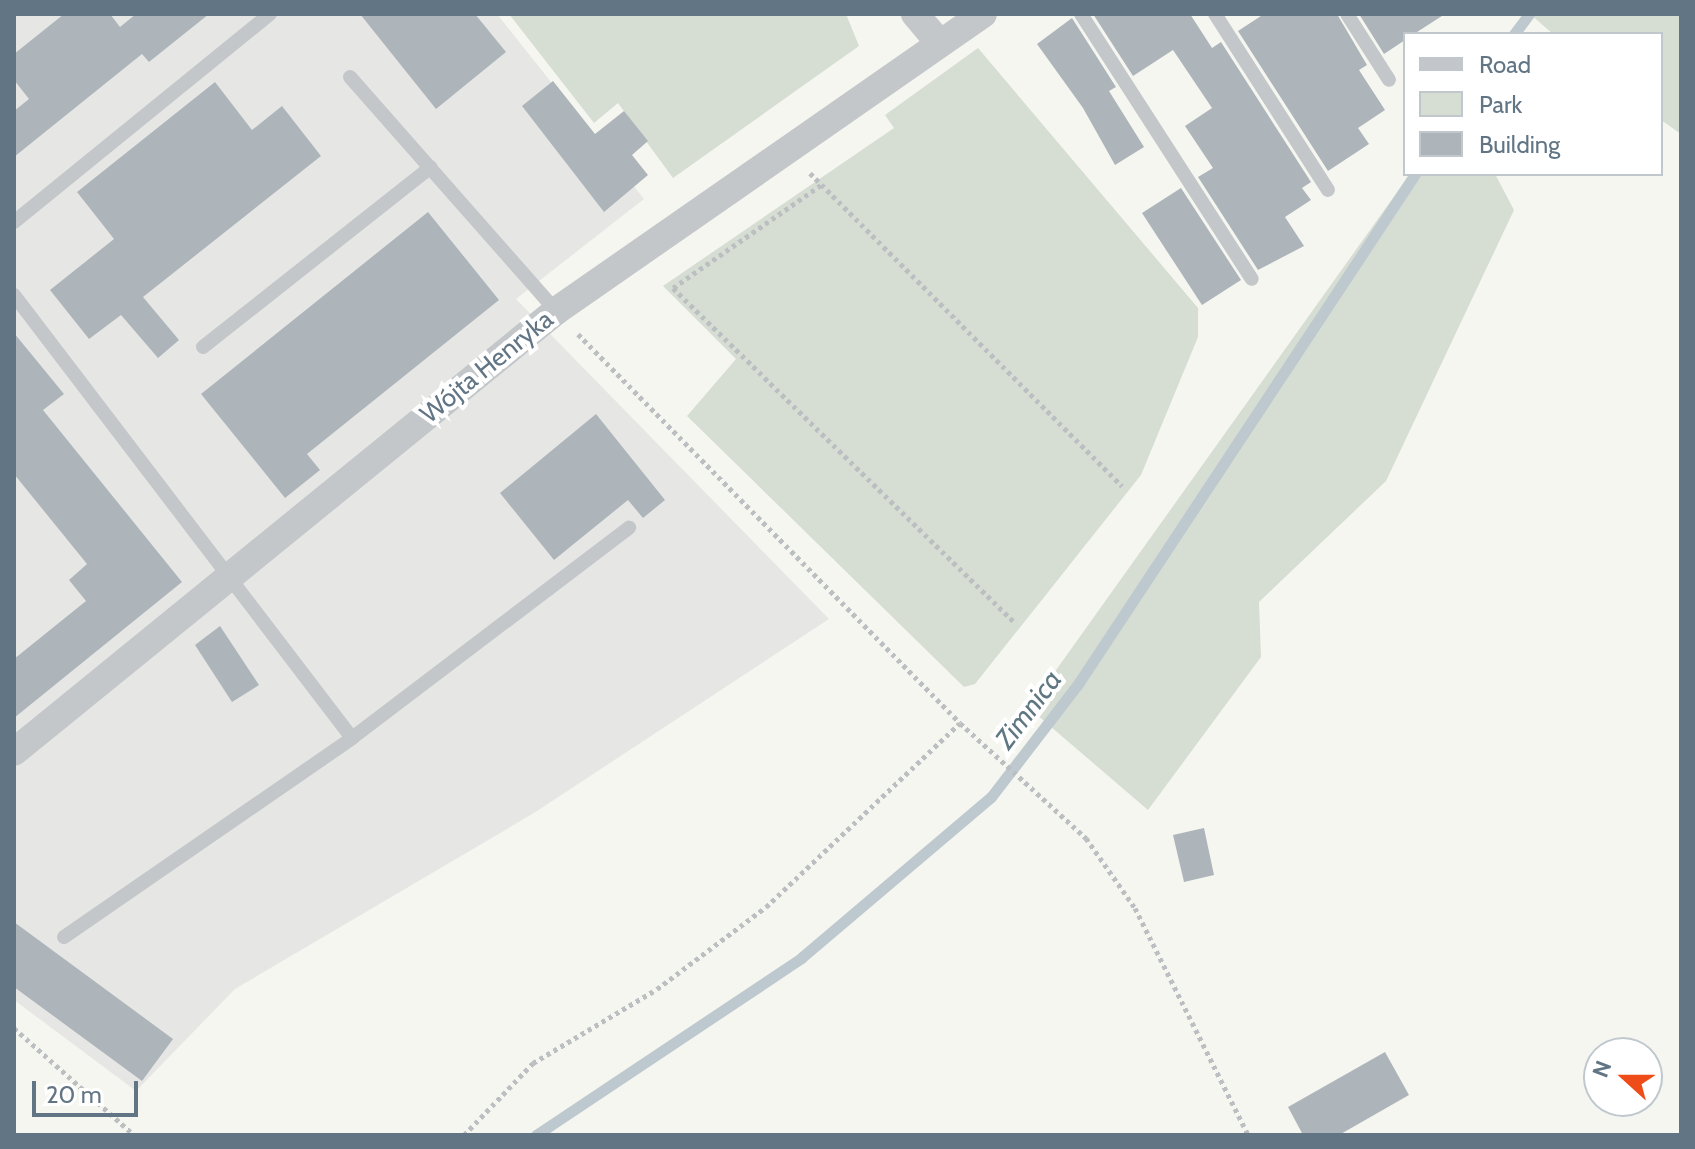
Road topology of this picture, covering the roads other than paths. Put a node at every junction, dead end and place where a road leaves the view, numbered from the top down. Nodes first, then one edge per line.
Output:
1 (270, 14) edge
2 (915, 14) edge
3 (983, 14) edge
4 (1081, 14) edge
5 (1215, 14) edge
6 (1347, 14) edge
7 (939, 43) junction
8 (350, 77) dead end
9 (1389, 80) dead end
10 (431, 167) junction
11 (1328, 190) dead end
12 (14, 222) edge
13 (1252, 279) dead end
14 (14, 295) edge
15 (556, 311) junction
16 (203, 347) dead end
17 (629, 528) dead end
18 (230, 576) junction
19 (352, 738) junction
20 (14, 752) edge
21 (64, 937) dead end

1 - 12 lane
2 - 7 street
3 - 7 street, Wójta Henryka
4 - 13 lane
5 - 11 lane
6 - 9 lane
7 - 15 street, Wójta Henryka
8 - 10 lane
10 - 15 lane
10 - 16 lane
14 - 18 lane
15 - 18 street, Wójta Henryka
17 - 19 lane
18 - 19 lane
18 - 20 street, Wójta Henryka
19 - 21 lane

